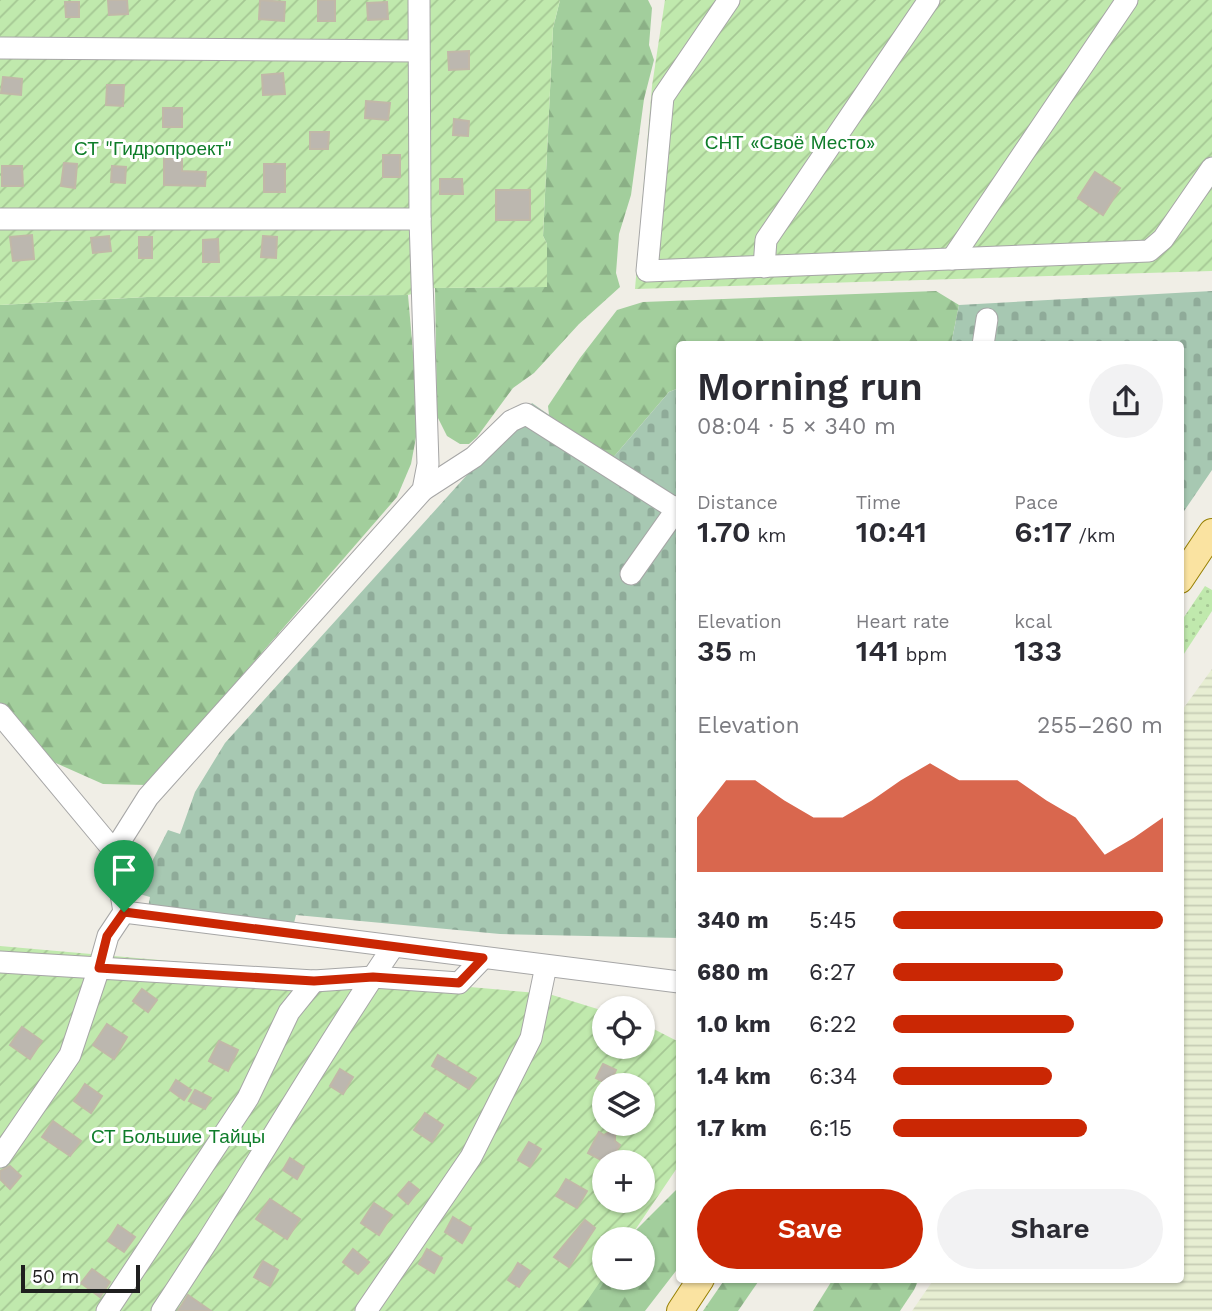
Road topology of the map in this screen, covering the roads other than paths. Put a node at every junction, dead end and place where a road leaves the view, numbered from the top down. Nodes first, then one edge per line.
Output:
1 (419, 0) edge
2 (729, 0) edge
3 (929, 0) edge
4 (1127, 0) edge
5 (0, 48) edge
6 (418, 51) junction
7 (1212, 168) edge
8 (0, 219) edge
9 (420, 219) junction
10 (952, 259) junction
11 (764, 267) junction
12 (987, 319) dead end
13 (984, 341) edge
14 (423, 490) junction
15 (676, 508) edge
16 (676, 512) edge
17 (1212, 532) edge
18 (631, 574) dead end
19 (1184, 574) edge
20 (0, 714) edge
21 (114, 851) junction
22 (124, 912) junction
23 (393, 947) junction
24 (483, 958) junction
25 (0, 962) edge
26 (547, 966) junction
27 (99, 968) junction
28 (373, 977) junction
29 (314, 981) junction
30 (676, 982) edge
31 (0, 1157) edge
32 (698, 1283) edge
33 (107, 1311) edge
34 (162, 1311) edge
35 (366, 1311) edge
36 (680, 1311) edge

1 - 6 street
2 - 11 street
3 - 11 street
4 - 10 street
5 - 6 street
6 - 9 street
7 - 10 street
8 - 9 street
9 - 14 street
10 - 11 street
12 - 13 street
14 - 15 street
14 - 21 street
16 - 18 street
17 - 19 main road
20 - 21 street
21 - 22 street
22 - 23 street
22 - 27 street
23 - 24 street
23 - 28 street
24 - 26 street
24 - 28 street
25 - 27 street
26 - 30 street
26 - 35 street
27 - 29 street
27 - 31 street
28 - 29 street
28 - 34 street
29 - 33 street
32 - 36 main road

